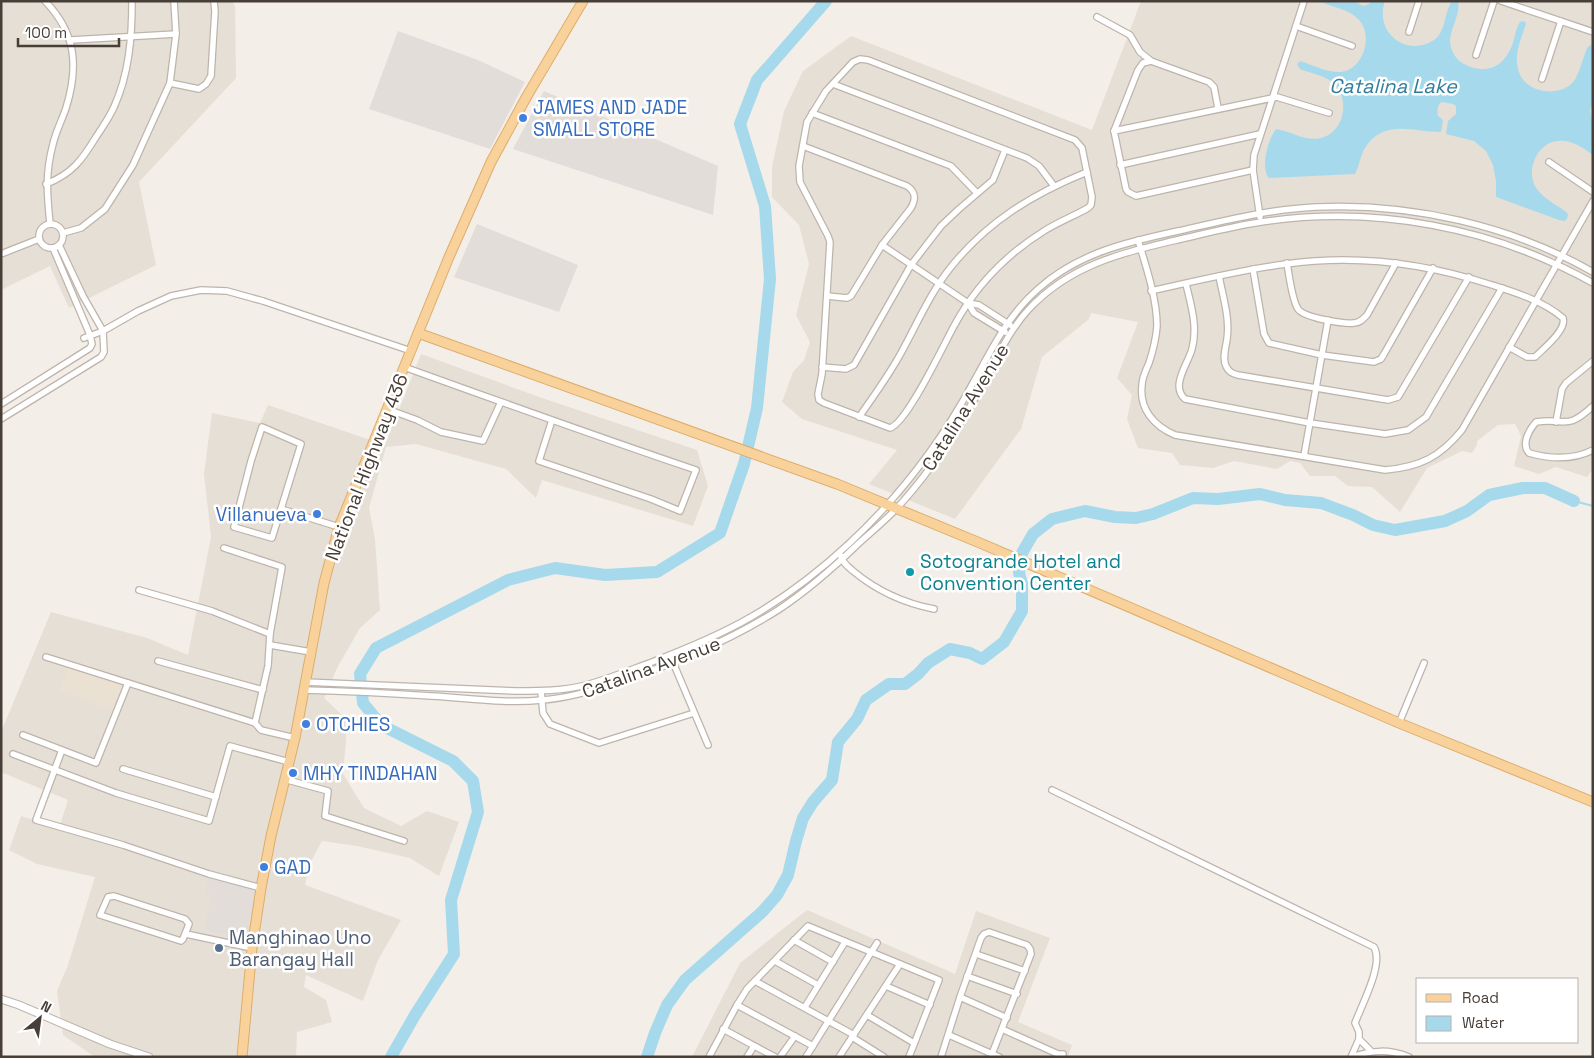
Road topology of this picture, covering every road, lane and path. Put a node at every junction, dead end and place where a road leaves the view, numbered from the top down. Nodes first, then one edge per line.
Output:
1 (45, 1) edge
2 (132, 1) edge
3 (174, 1) edge
4 (214, 1) edge
5 (583, 1) edge
6 (1304, 1) edge
7 (1419, 1) edge
8 (1494, 1) edge
9 (1501, 1) edge
10 (1097, 17) dead end
11 (1561, 21) junction
12 (1296, 26) junction
13 (1409, 32) dead end
14 (1593, 32) edge
15 (176, 34) junction
16 (132, 37) junction
17 (70, 40) junction
18 (1352, 46) dead end
19 (1476, 55) dead end
20 (1151, 61) junction
21 (1542, 79) dead end
22 (170, 82) junction
23 (833, 84) junction
24 (1272, 97) junction
25 (1218, 108) junction
26 (812, 113) junction
27 (1329, 113) dead end
28 (1114, 131) junction
29 (1260, 134) junction
30 (803, 146) junction
31 (1005, 150) junction
32 (1549, 162) dead end
33 (1120, 165) junction
34 (1253, 170) junction
35 (1087, 172) junction
36 (46, 184) junction
37 (1054, 186) junction
38 (1593, 192) edge
39 (977, 193) junction
40 (1593, 201) edge
41 (1259, 214) junction
42 (1260, 222) junction
43 (50, 224) junction
44 (63, 233) junction
45 (39, 239) junction
46 (1138, 240) junction
47 (882, 245) junction
48 (56, 247) junction
49 (1141, 248) junction
50 (1, 254) edge
51 (1562, 255) junction
52 (1287, 263) junction
53 (1396, 263) junction
54 (1557, 264) junction
55 (911, 265) junction
56 (1433, 268) junction
57 (1253, 269) junction
58 (1593, 272) edge
59 (1219, 276) junction
60 (1469, 277) junction
61 (1593, 283) edge
62 (939, 284) junction
63 (1186, 284) junction
64 (1502, 288) junction
65 (1152, 291) junction
66 (827, 296) junction
67 (1536, 301) junction
68 (968, 303) junction
69 (90, 308) junction
70 (78, 310) junction
71 (1328, 320) junction
72 (1007, 323) junction
73 (1014, 327) junction
74 (103, 331) junction
75 (1002, 331) junction
76 (418, 334) junction
77 (1009, 335) junction
78 (87, 336) junction
79 (1509, 347) junction
80 (410, 351) junction
81 (1322, 355) junction
82 (1593, 361) edge
83 (404, 367) junction
84 (822, 367) junction
85 (1316, 388) junction
86 (501, 402) junction
87 (1, 404) edge
88 (1593, 406) edge
89 (387, 409) junction
90 (859, 417) junction
91 (1, 419) edge
92 (552, 420) junction
93 (1556, 422) junction
94 (1310, 423) junction
95 (1593, 450) edge
96 (1304, 456) junction
97 (887, 504) junction
98 (897, 508) junction
99 (281, 509) junction
100 (339, 527) junction
101 (224, 548) dead end
102 (840, 552) junction
103 (842, 560) junction
104 (139, 590) dead end
105 (934, 609) dead end
106 (270, 634) junction
107 (270, 645) junction
108 (311, 652) junction
109 (670, 655) junction
110 (46, 657) dead end
111 (158, 660) dead end
112 (674, 663) junction
113 (1424, 663) dead end
114 (128, 683) junction
115 (304, 686) junction
116 (384, 689) junction
117 (263, 690) junction
118 (542, 691) junction
119 (542, 700) junction
120 (694, 713) junction
121 (255, 723) junction
122 (1398, 723) junction
123 (24, 735) dead end
124 (295, 738) junction
125 (708, 745) dead end
126 (62, 750) junction
127 (13, 754) dead end
128 (289, 762) junction
129 (123, 769) dead end
130 (55, 770) junction
131 (284, 779) junction
132 (1052, 790) dead end
133 (216, 797) junction
134 (1593, 802) edge
135 (404, 841) dead end
136 (261, 888) junction
137 (186, 934) junction
138 (794, 940) junction
139 (845, 942) junction
140 (878, 942) dead end
141 (252, 948) junction
142 (872, 952) junction
143 (976, 954) junction
144 (775, 961) junction
145 (834, 962) junction
146 (900, 964) junction
147 (1025, 971) junction
148 (967, 976) junction
149 (755, 981) junction
150 (818, 985) junction
151 (886, 986) junction
152 (1017, 994) junction
153 (960, 997) junction
154 (1, 999) edge
155 (737, 1005) junction
156 (930, 1005) junction
157 (805, 1007) junction
158 (867, 1014) junction
159 (1007, 1018) junction
160 (830, 1021) junction
161 (723, 1029) junction
162 (1002, 1030) junction
163 (949, 1035) junction
164 (794, 1036) junction
165 (853, 1036) junction
166 (1359, 1039) junction
167 (914, 1043) junction
168 (754, 1046) junction
169 (813, 1046) junction
170 (981, 1049) junction
171 (1370, 1050) junction
172 (992, 1054) junction
173 (1059, 1055) edge
174 (149, 1057) edge
175 (242, 1057) edge
176 (709, 1057) edge
177 (747, 1057) edge
178 (775, 1057) edge
179 (780, 1057) edge
180 (806, 1057) edge
181 (839, 1057) edge
182 (884, 1057) edge
183 (909, 1057) edge
184 (941, 1057) edge
185 (978, 1057) edge
186 (999, 1057) edge
187 (1352, 1057) edge
188 (1409, 1057) edge

1 - 17 street
2 - 16 street
3 - 15 street
4 - 22 street
5 - 76 main road, National Highway 436
6 - 12 street
7 - 13 street
8 - 19 street
9 - 11 street
10 - 20 street
11 - 14 street
11 - 21 street
12 - 18 street
12 - 24 street
15 - 16 street
15 - 22 street
16 - 17 street
16 - 36 street
17 - 36 street
20 - 25 street
20 - 28 street
22 - 44 street
23 - 26 street
23 - 31 street
23 - 35 street
24 - 25 street
24 - 27 street
24 - 29 street
25 - 28 street
26 - 30 street
26 - 39 street
28 - 33 street
29 - 33 street
29 - 34 street
30 - 47 street
30 - 66 street
31 - 37 street
31 - 39 street
32 - 38 street
33 - 34 street
34 - 41 street
35 - 37 street
35 - 68 street
36 - 43 street
37 - 62 street
39 - 55 street
40 - 51 street
41 - 42 street
41 - 46 street, Catalina Avenue
41 - 51 street, Catalina Avenue
42 - 49 street, Catalina Avenue
42 - 54 street, Catalina Avenue
43 - 44 street
43 - 45 street
44 - 48 street
45 - 48 street
45 - 50 street
46 - 49 street
46 - 72 street, Catalina Avenue
47 - 55 street
47 - 66 street
48 - 69 street
48 - 70 street
49 - 65 street
49 - 73 street, Catalina Avenue
51 - 54 street
51 - 58 street, Catalina Avenue
52 - 53 street
52 - 57 street
52 - 71 street
53 - 56 street
53 - 71 street
54 - 61 street, Catalina Avenue
54 - 67 street
55 - 62 street
55 - 84 street
56 - 60 street
56 - 81 street
57 - 59 street
57 - 81 street
59 - 63 street
59 - 85 street
60 - 64 street
60 - 85 street
62 - 68 street
62 - 90 street
63 - 65 street
63 - 94 street
64 - 67 street
64 - 94 street
65 - 96 street
66 - 84 street
67 - 79 street
67 - 79 street
68 - 72 street
68 - 75 street
68 - 90 street
69 - 70 street
69 - 74 street
70 - 78 street
71 - 81 street
72 - 73 street
72 - 75 street, Catalina Avenue
73 - 77 street, Catalina Avenue
74 - 78 street
74 - 80 street
74 - 91 street
75 - 77 street
75 - 97 street, Catalina Avenue
76 - 80 main road, National Highway 436
76 - 97 main road
77 - 98 street, Catalina Avenue
78 - 87 street
79 - 96 street
80 - 83 main road, National Highway 436
81 - 85 street
82 - 93 street
83 - 86 street
83 - 89 main road, National Highway 436
84 - 90 street
85 - 94 street
86 - 89 street
86 - 92 street
88 - 93 street
89 - 100 main road, National Highway 436
92 - 92 street
93 - 95 street
94 - 96 street
97 - 98 main road
97 - 102 street, Catalina Avenue
98 - 103 street, Catalina Avenue
98 - 122 main road
99 - 99 street
99 - 100 street
100 - 108 main road, National Highway 436
101 - 106 street
102 - 103 street
102 - 109 street, Catalina Avenue
103 - 105 street
103 - 112 street, Catalina Avenue
104 - 106 street
106 - 107 street
107 - 108 street
107 - 117 street
108 - 115 main road, National Highway 436
109 - 112 street
109 - 118 street, Catalina Avenue
110 - 114 street
111 - 117 street
112 - 119 street, Catalina Avenue
112 - 120 street
113 - 122 street
114 - 121 street
114 - 126 street
115 - 116 street, Catalina Avenue
115 - 116 street, Catalina Avenue
115 - 124 main road, National Highway 436
116 - 118 street, Catalina Avenue
116 - 119 street, Catalina Avenue
117 - 121 street
118 - 119 street
119 - 120 street
120 - 125 street
121 - 124 street
122 - 134 main road
123 - 126 street
124 - 128 main road, National Highway 436
126 - 130 street
127 - 130 street
128 - 131 main road, National Highway 436
128 - 133 street
129 - 133 street
130 - 133 street
130 - 136 street
131 - 135 street
131 - 136 main road, National Highway 436
132 - 166 street
136 - 141 main road, National Highway 436
137 - 137 street
137 - 141 street
138 - 139 street
138 - 144 street
138 - 145 street
139 - 142 street
139 - 145 street
140 - 142 street
141 - 175 main road, National Highway 436
142 - 146 street
142 - 160 street
143 - 147 street
143 - 147 street
143 - 148 street
144 - 149 street
144 - 150 street
145 - 150 street
146 - 151 street
146 - 156 street
147 - 152 street
148 - 152 street
148 - 153 street
149 - 155 street
149 - 157 street
150 - 157 street
151 - 156 street
151 - 158 street
152 - 159 street
153 - 159 street
153 - 163 street
154 - 174 street
155 - 161 street
155 - 164 street
156 - 167 street
157 - 160 street
158 - 165 street
158 - 167 street
159 - 162 street
160 - 165 street
160 - 169 street
161 - 168 street
161 - 176 street
162 - 172 street
162 - 173 street
163 - 170 street
163 - 184 street
164 - 169 street
164 - 179 street
165 - 181 street
165 - 182 street
166 - 171 street
166 - 187 street
167 - 183 street
168 - 177 street
168 - 178 street
169 - 180 street
170 - 172 street
170 - 185 street
171 - 187 street
171 - 188 street
172 - 186 street

